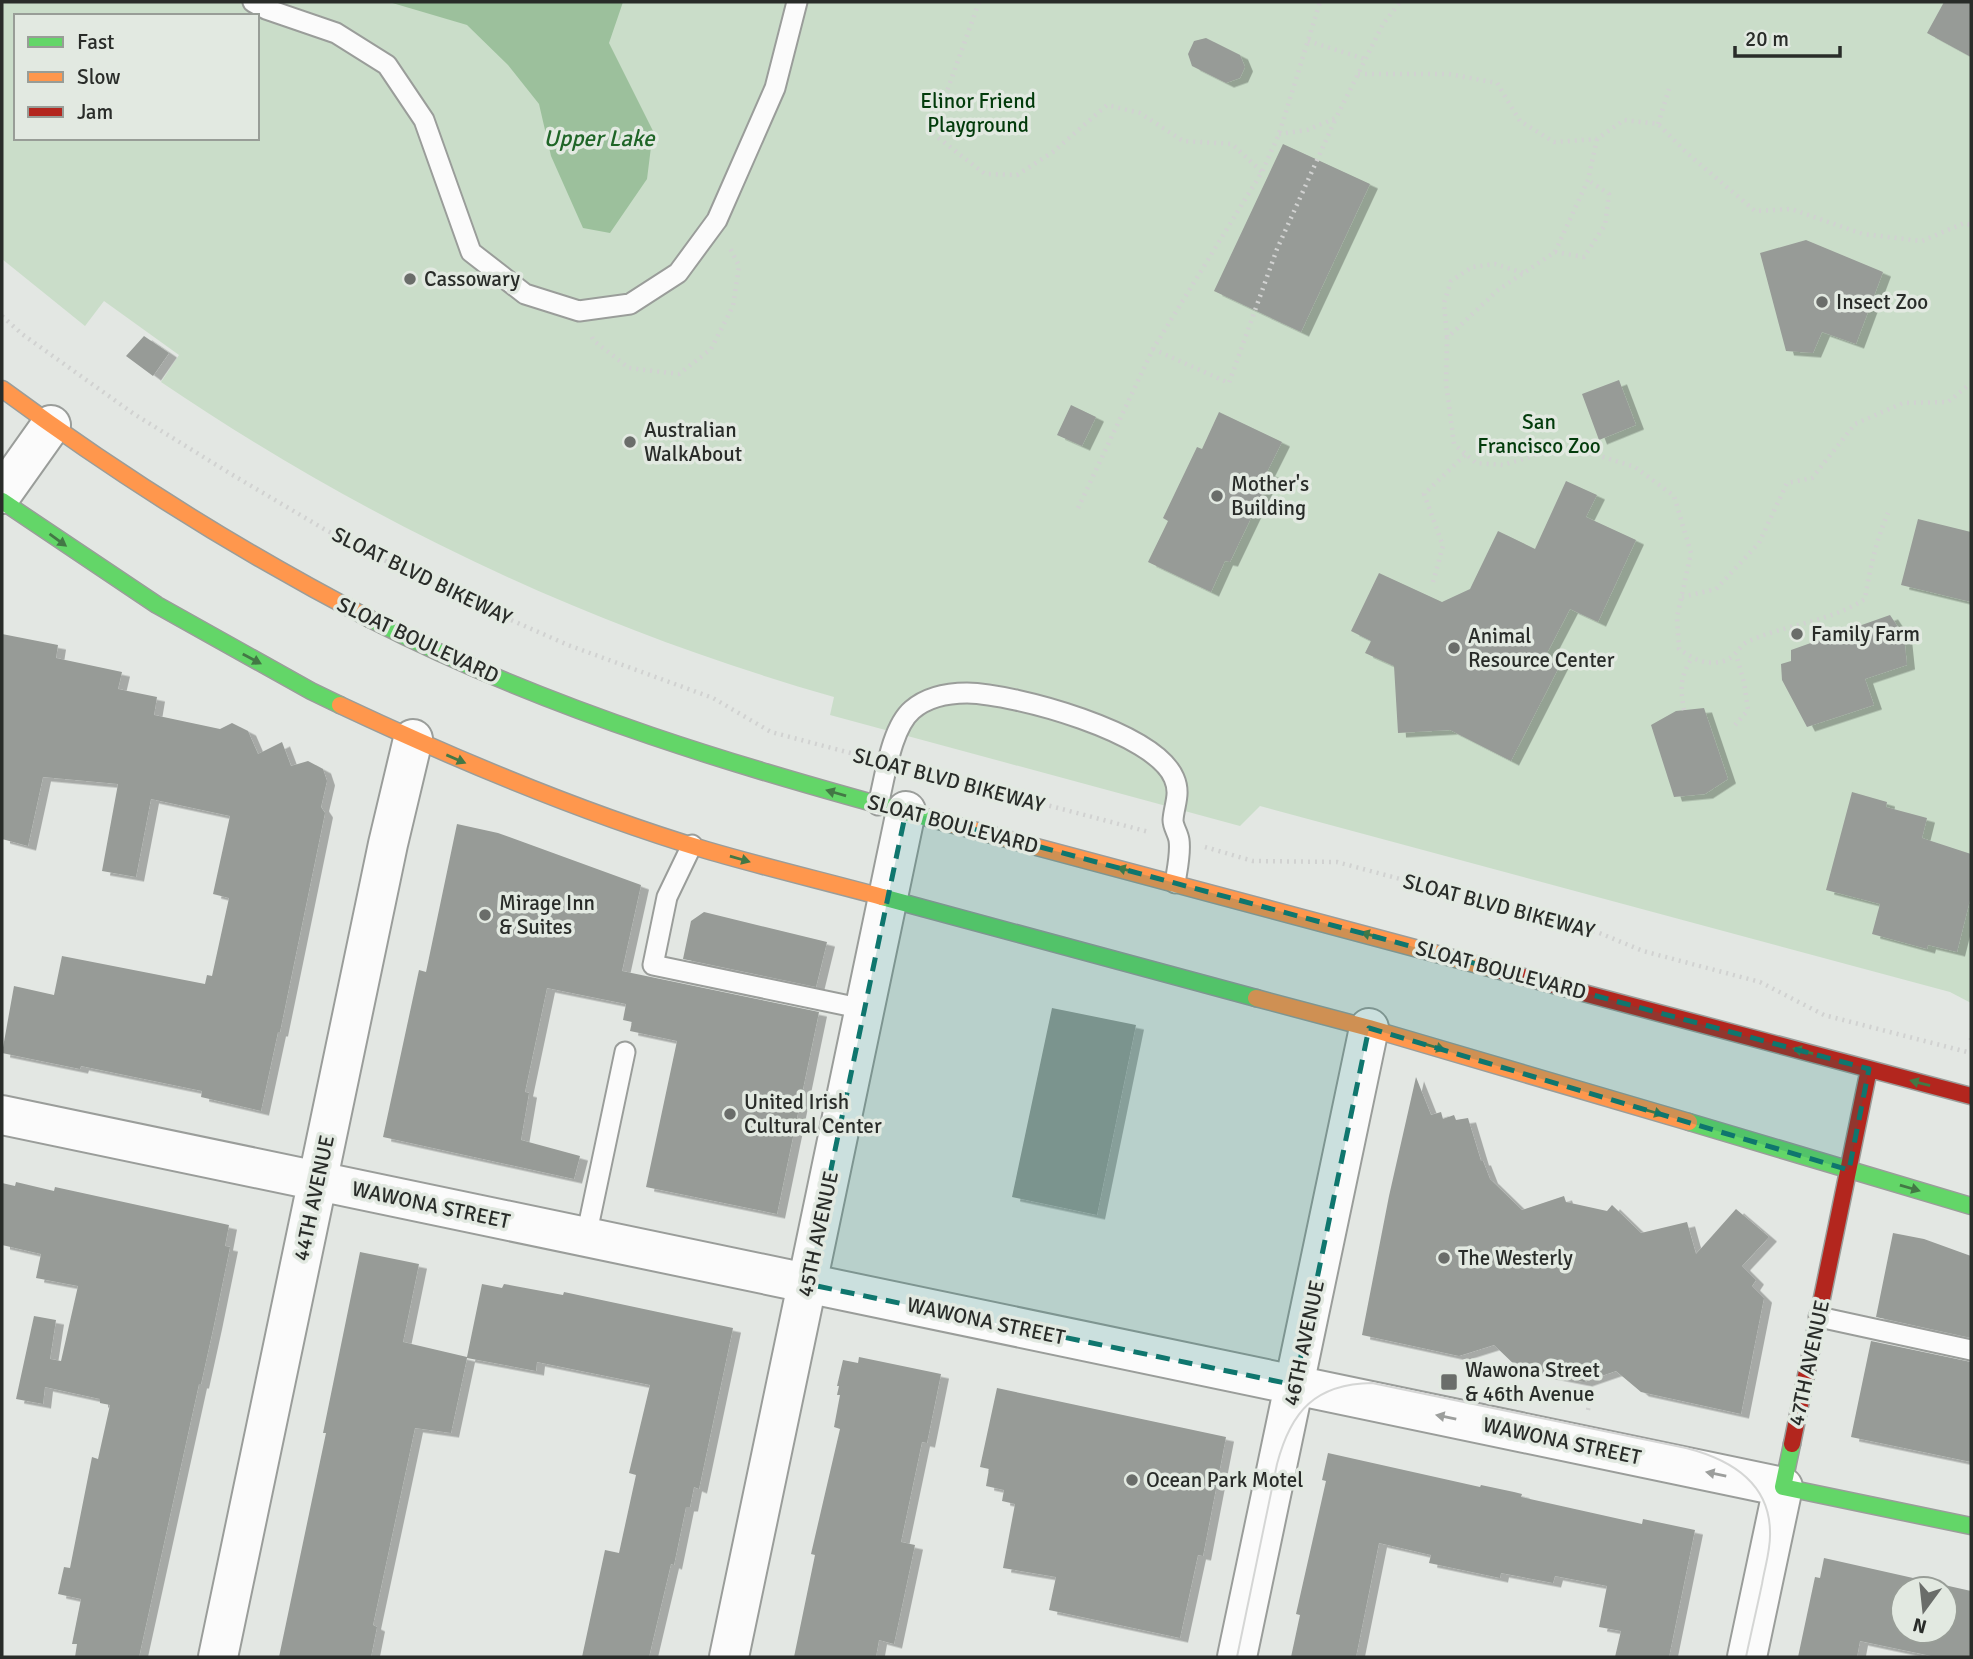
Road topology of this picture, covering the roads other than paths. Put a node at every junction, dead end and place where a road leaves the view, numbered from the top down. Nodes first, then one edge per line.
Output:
1 (253, 2) edge
2 (797, 2) edge
3 (2, 389) edge
4 (51, 425) junction
5 (2, 494) edge
6 (2, 502) edge
7 (413, 739) junction
8 (892, 808) junction
9 (692, 845) junction
10 (1175, 883) junction
11 (887, 900) junction
12 (864, 1009) junction
13 (1369, 1028) junction
14 (625, 1052) dead end
15 (1869, 1069) junction
16 (1971, 1096) edge
17 (2, 1115) edge
18 (1849, 1170) junction
19 (318, 1181) junction
20 (1971, 1206) edge
21 (586, 1237) junction
22 (807, 1284) junction
23 (1819, 1317) junction
24 (1971, 1350) edge
25 (1295, 1385) junction
26 (1783, 1487) junction
27 (1971, 1527) edge
28 (218, 1657) edge
29 (729, 1657) edge
30 (1237, 1657) edge
31 (1747, 1657) edge

1 - 2 lane
3 - 4 street, SLOAT BOULEVARD
4 - 5 street
8 -> 4 street, SLOAT BOULEVARD
6 -> 7 street
7 -> 9 street
7 - 19 street, 44TH AVENUE
10 -> 8 street, SLOAT BOULEVARD
8 - 10 lane
8 - 11 street, 45TH AVENUE
9 -> 11 street
9 - 12 lane
15 -> 10 street, SLOAT BOULEVARD
11 - 12 street, 45TH AVENUE
11 - 13 street
12 - 22 street, 45TH AVENUE
13 -> 18 street
13 - 25 street, 46TH AVENUE
14 - 21 lane
16 -> 15 street, SLOAT BOULEVARD
15 - 18 street, 47TH AVENUE
17 - 19 street, WAWONA STREET
18 -> 20 street
18 - 23 street, 47TH AVENUE
19 - 21 street, WAWONA STREET
19 - 28 street, 44TH AVENUE
21 - 22 street, WAWONA STREET
22 - 25 street, WAWONA STREET
22 - 29 street, 45TH AVENUE
23 - 24 lane
23 - 26 street, 47TH AVENUE
26 -> 25 street, WAWONA STREET
25 - 30 street, 46TH AVENUE
26 - 27 street, WAWONA STREET
26 - 31 street, 47TH AVENUE

